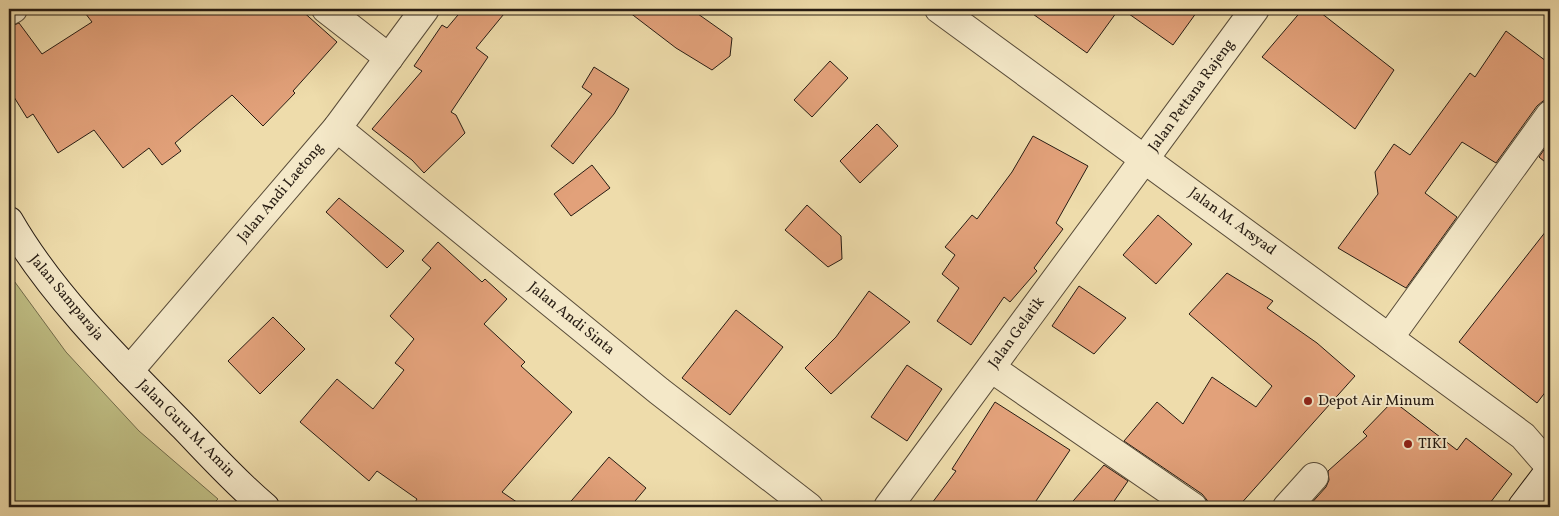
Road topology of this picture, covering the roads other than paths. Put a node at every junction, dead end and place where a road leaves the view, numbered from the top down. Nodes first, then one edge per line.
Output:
1 (13, 9) edge
2 (326, 9) edge
3 (425, 9) edge
4 (1255, 9) edge
5 (9, 11) edge
6 (948, 11) edge
7 (389, 58) junction
8 (1550, 116) edge
9 (337, 128) junction
10 (1146, 158) junction
11 (9, 222) edge
12 (1389, 338) junction
13 (991, 368) junction
14 (128, 371) junction
15 (1523, 436) junction
16 (1550, 447) edge
17 (1550, 468) edge
18 (1314, 477) dead end
19 (258, 505) edge
20 (809, 507) edge
21 (888, 507) edge
22 (1193, 507) edge
23 (1288, 507) edge
24 (1522, 507) edge

1 - 5 street
2 - 7 street
3 - 7 street, Jalan Andi Laetong
4 - 10 street, Jalan Pettana Rajeng
6 - 10 street, Jalan M. Arsyad
7 - 9 street, Jalan Andi Laetong
8 - 12 street
9 - 14 street, Jalan Andi Laetong
9 - 20 street, Jalan Andi Sinta
10 - 12 street, Jalan M. Arsyad
10 - 13 street, Jalan Gelatik
11 - 14 street, Jalan Samparaja
12 - 15 street, Jalan M. Arsyad
13 - 21 street, Jalan Gelatik
13 - 22 street
14 - 19 street, Jalan Guru M. Amin
15 - 16 street
15 - 17 street
17 - 24 street
18 - 23 street

